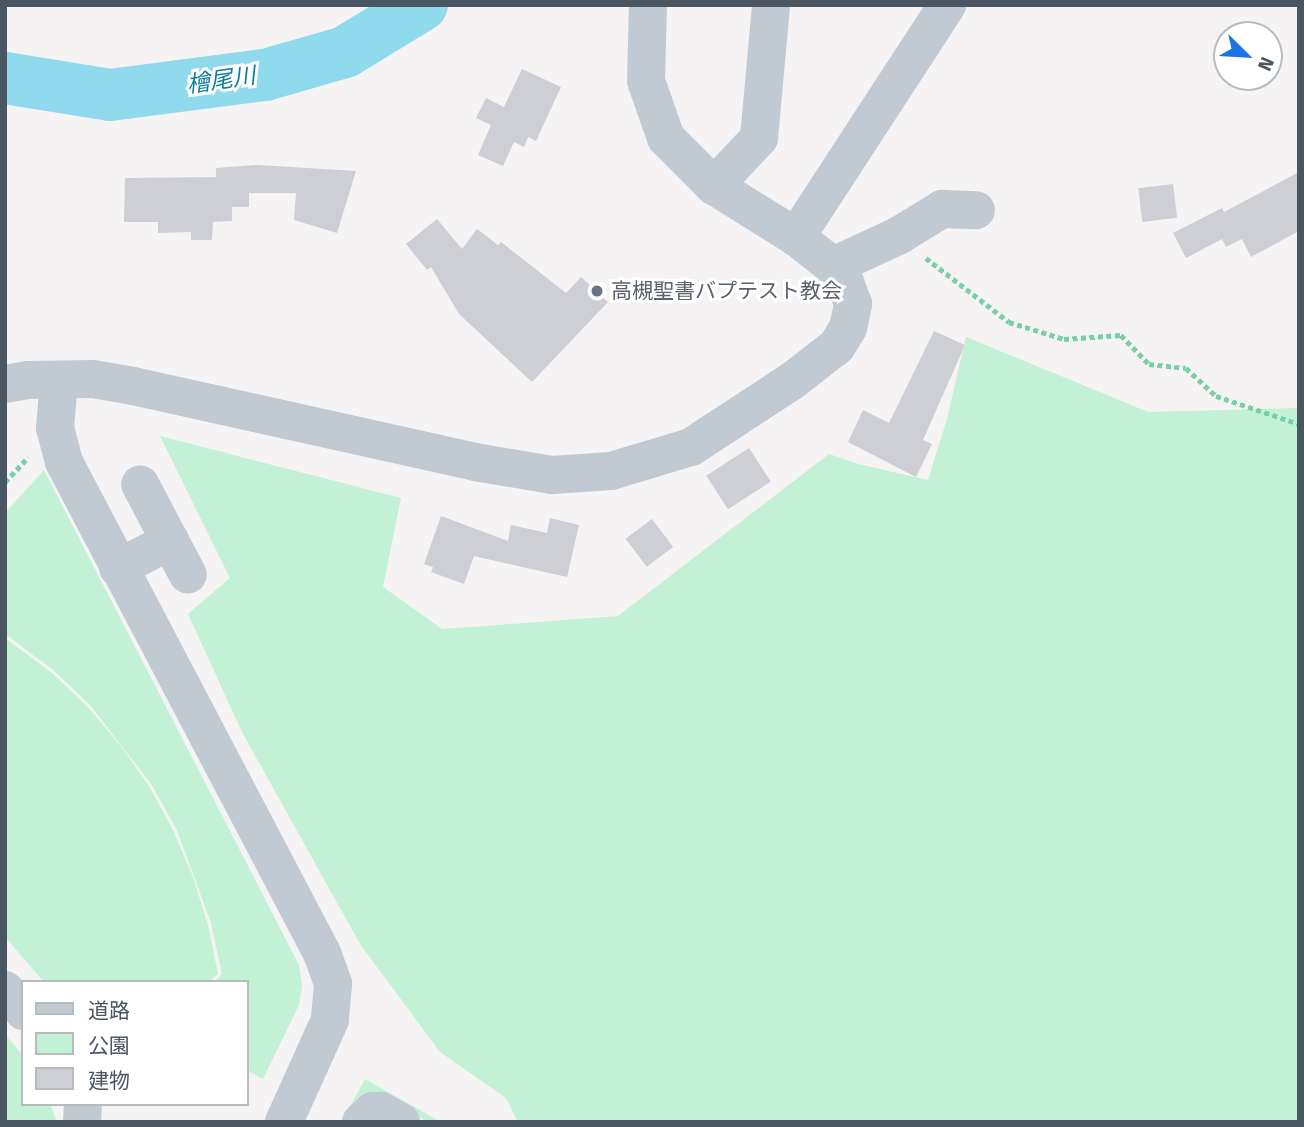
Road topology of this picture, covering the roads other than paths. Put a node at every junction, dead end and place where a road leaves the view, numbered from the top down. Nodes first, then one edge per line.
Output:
1 (648, 5) edge
2 (771, 5) edge
3 (947, 5) edge
4 (714, 186) junction
5 (976, 210) dead end
6 (796, 237) junction
7 (833, 265) junction
8 (59, 381) junction
9 (5, 384) edge
10 (140, 484) dead end
11 (170, 541) junction
12 (118, 568) junction
13 (188, 575) dead end
14 (5, 990) edge
15 (21, 1009) edge
16 (284, 1122) edge
17 (361, 1122) edge
18 (401, 1122) edge

1 - 4 street
2 - 4 street
3 - 6 street
4 - 6 street
5 - 7 street
6 - 7 street
7 - 8 street
8 - 9 street
8 - 12 street
10 - 11 street
11 - 12 street
11 - 13 street
12 - 16 street
14 - 15 street
17 - 18 street

